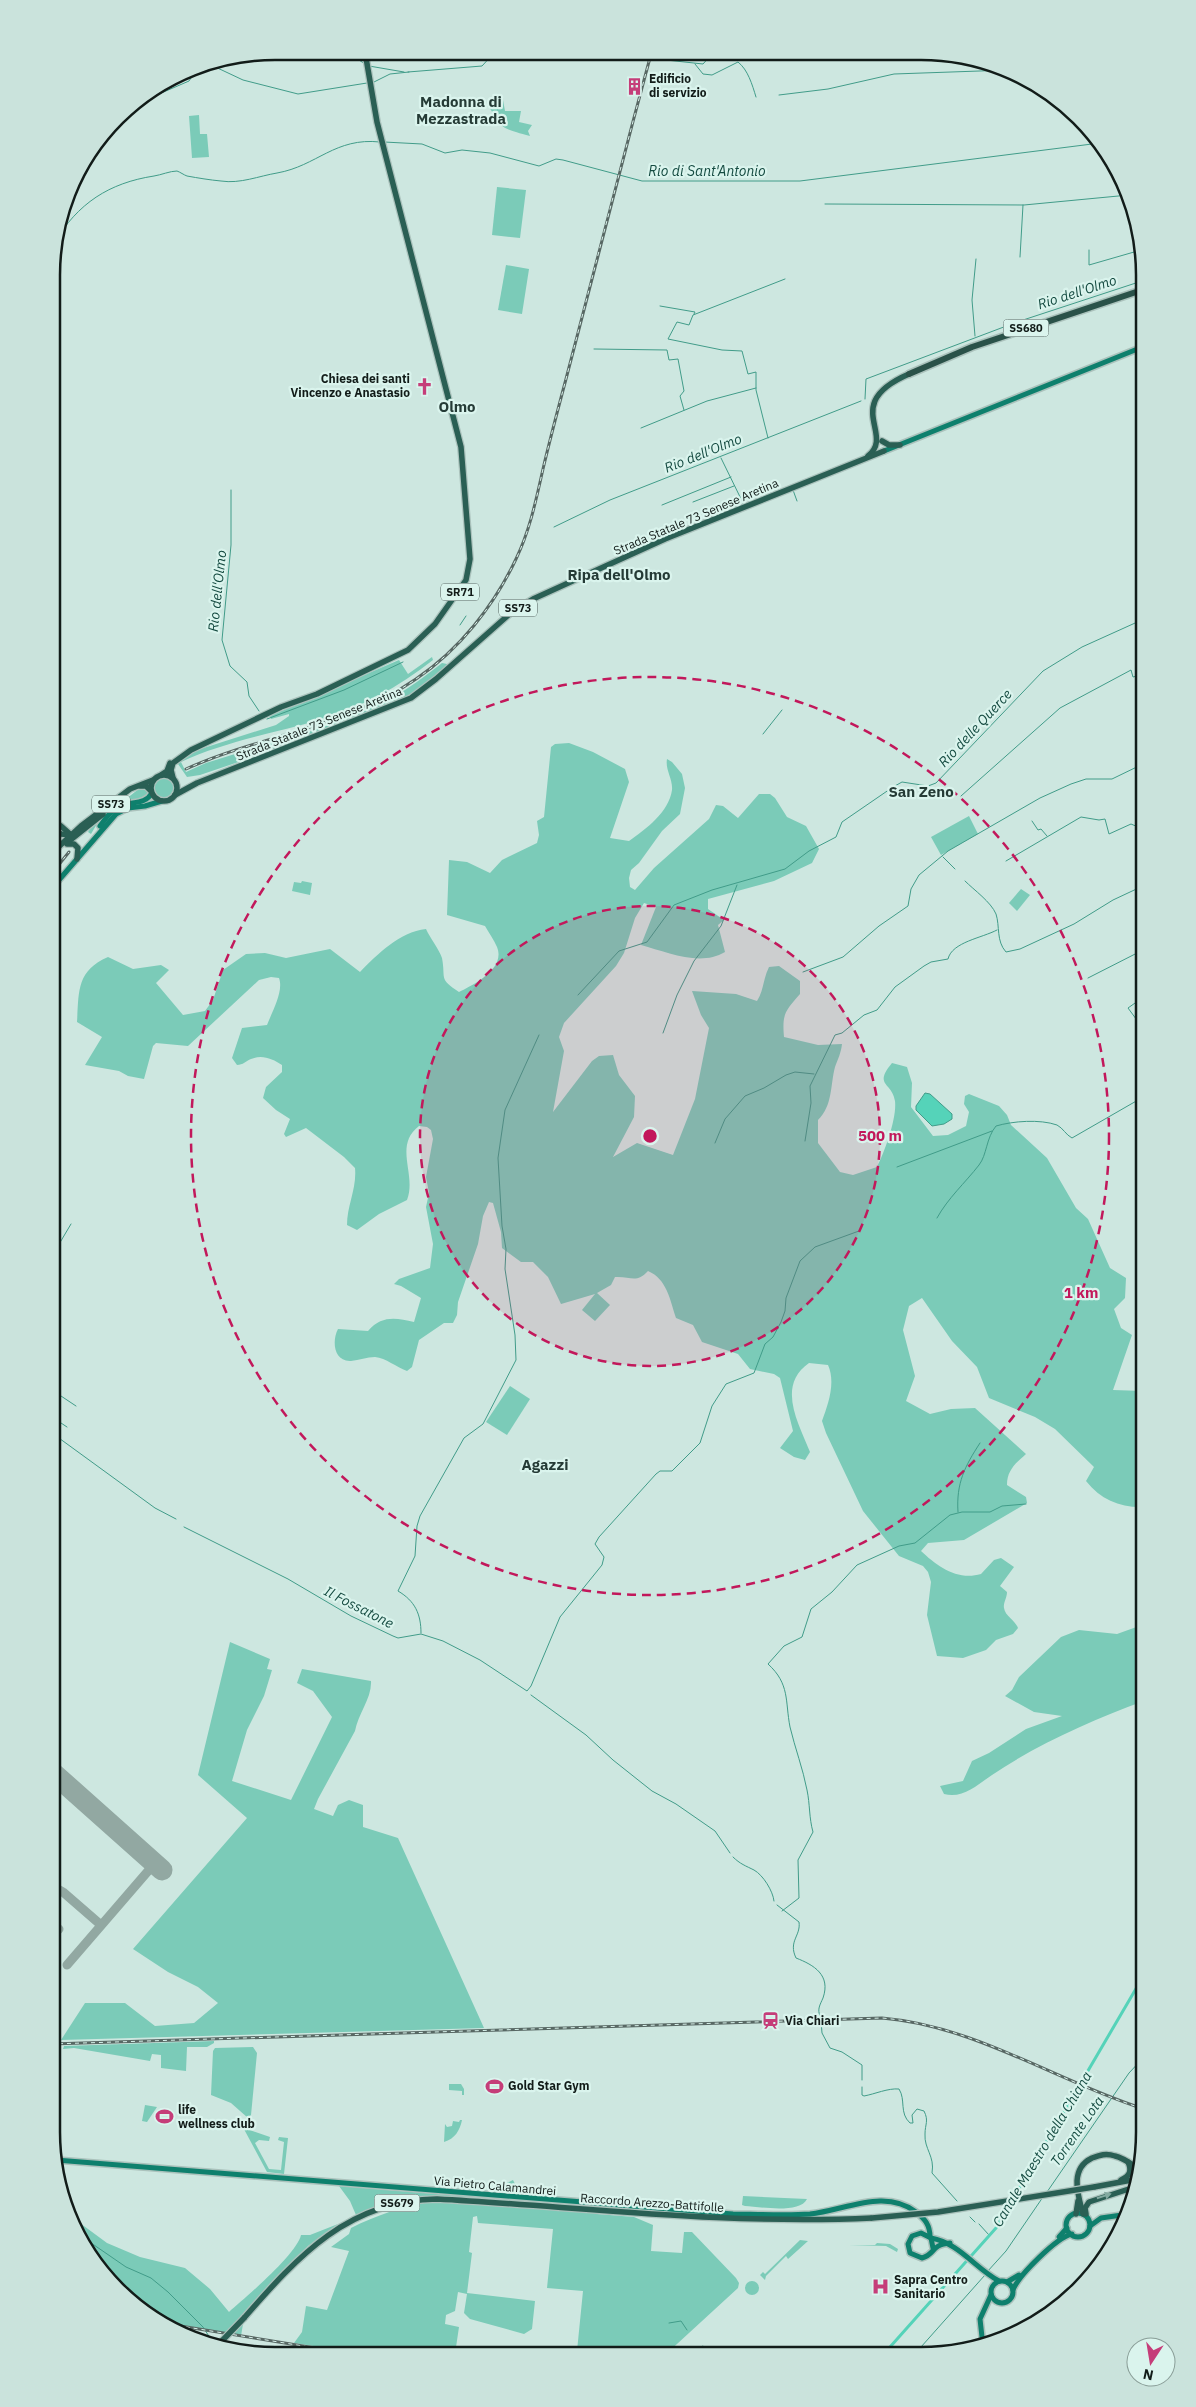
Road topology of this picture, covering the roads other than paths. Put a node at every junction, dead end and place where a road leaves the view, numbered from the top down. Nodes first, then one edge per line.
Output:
1 (366, 60) edge
2 (1136, 294) edge
3 (1136, 350) edge
4 (909, 374) joint
5 (874, 426) junction
6 (878, 435) junction
7 (882, 441) junction
8 (900, 445) junction
9 (884, 451) junction
10 (857, 462) junction
11 (257, 718) junction
12 (161, 775) junction
13 (153, 780) junction
14 (174, 780) junction
15 (197, 783) junction
16 (152, 792) junction
17 (175, 795) junction
18 (162, 801) junction
19 (102, 815) junction
20 (60, 831) edge
21 (72, 835) junction
22 (60, 846) edge
23 (61, 847) joint
24 (76, 859) junction
25 (60, 878) edge
26 (62, 2160) edge
27 (1128, 2162) junction
28 (1133, 2165) edge
29 (1131, 2180) edge
30 (1108, 2184) junction
31 (1128, 2189) edge
32 (1078, 2196) junction
33 (1076, 2214) junction
34 (1119, 2215) edge
35 (1086, 2216) junction
36 (1101, 2218) junction
37 (926, 2220) junction
38 (1090, 2226) junction
39 (1067, 2228) junction
40 (921, 2233) junction
41 (1072, 2234) junction
42 (931, 2238) junction
43 (950, 2243) junction
44 (933, 2248) junction
45 (986, 2274) junction
46 (999, 2281) junction
47 (1007, 2282) junction
48 (993, 2286) junction
49 (1014, 2290) junction
50 (991, 2295) junction
51 (999, 2303) junction
52 (986, 2306) junction
53 (982, 2338) edge
54 (222, 2341) edge

1 - 11 main road, SR71
2 - 4 highway, SS680
3 - 8 main road, Strada Statale 73 Senese Aretina / SS73
4 - 5 main road, SS680
5 - 6 main road, SS680
5 - 10 main road, SS680
6 - 7 main road, SS680
6 - 9 main road, SS680
7 - 8 main road
7 - 9 main road, SS680
8 - 9 main road, Strada Statale 73 Senese Aretina / SS73
9 - 10 main road, Strada Statale 73 Senese Aretina / SS73
10 - 15 main road, Strada Statale 73 Senese Aretina / SS73
11 - 12 main road, SR71
11 - 14 main road, SR71
12 - 13 main road, SS73
12 - 14 main road, Strada Statale 73 Senese Aretina / SS73
13 - 16 main road
13 - 21 main road, SS73
14 - 15 main road, Strada Statale 73 Senese Aretina / SS73
14 - 17 main road
15 - 17 main road, Strada Statale 73 Senese Aretina / SS73
16 - 18 main road
16 - 19 main road, SS73
16 - 24 main road
17 - 18 main road, Strada Statale 73 Senese Aretina / SS73
18 - 24 main road
19 - 21 main road
19 - 23 main road, SS73
20 - 21 main road
21 - 22 main road, SS73
23 - 24 main road
24 - 25 main road
26 - 37 main road, Via Pietro Calamandrei
27 - 28 main road
27 - 30 main road
27 - 32 main road
29 - 30 main road, Raccordo Arezzo-Battifolle / SS679
30 - 54 main road, Raccordo Arezzo-Battifolle / SS679, bridge
35 -> 31 main road
32 - 33 main road
32 - 35 main road
33 - 35 main road
33 - 39 main road
34 - 36 main road
35 - 36 main road
35 - 38 main road
36 - 38 main road
37 - 40 main road
37 - 42 main road
38 - 41 main road
39 - 41 main road
39 - 47 main road
40 - 42 main road
40 - 44 main road
41 - 49 main road
42 - 43 main road
42 - 44 main road
43 - 44 main road
43 - 45 main road
45 - 46 main road
45 - 48 main road
46 - 47 main road
46 - 48 main road
47 - 49 main road
48 - 50 main road
49 - 51 main road
50 - 51 main road
50 - 52 main road
51 - 52 main road
52 - 53 main road

